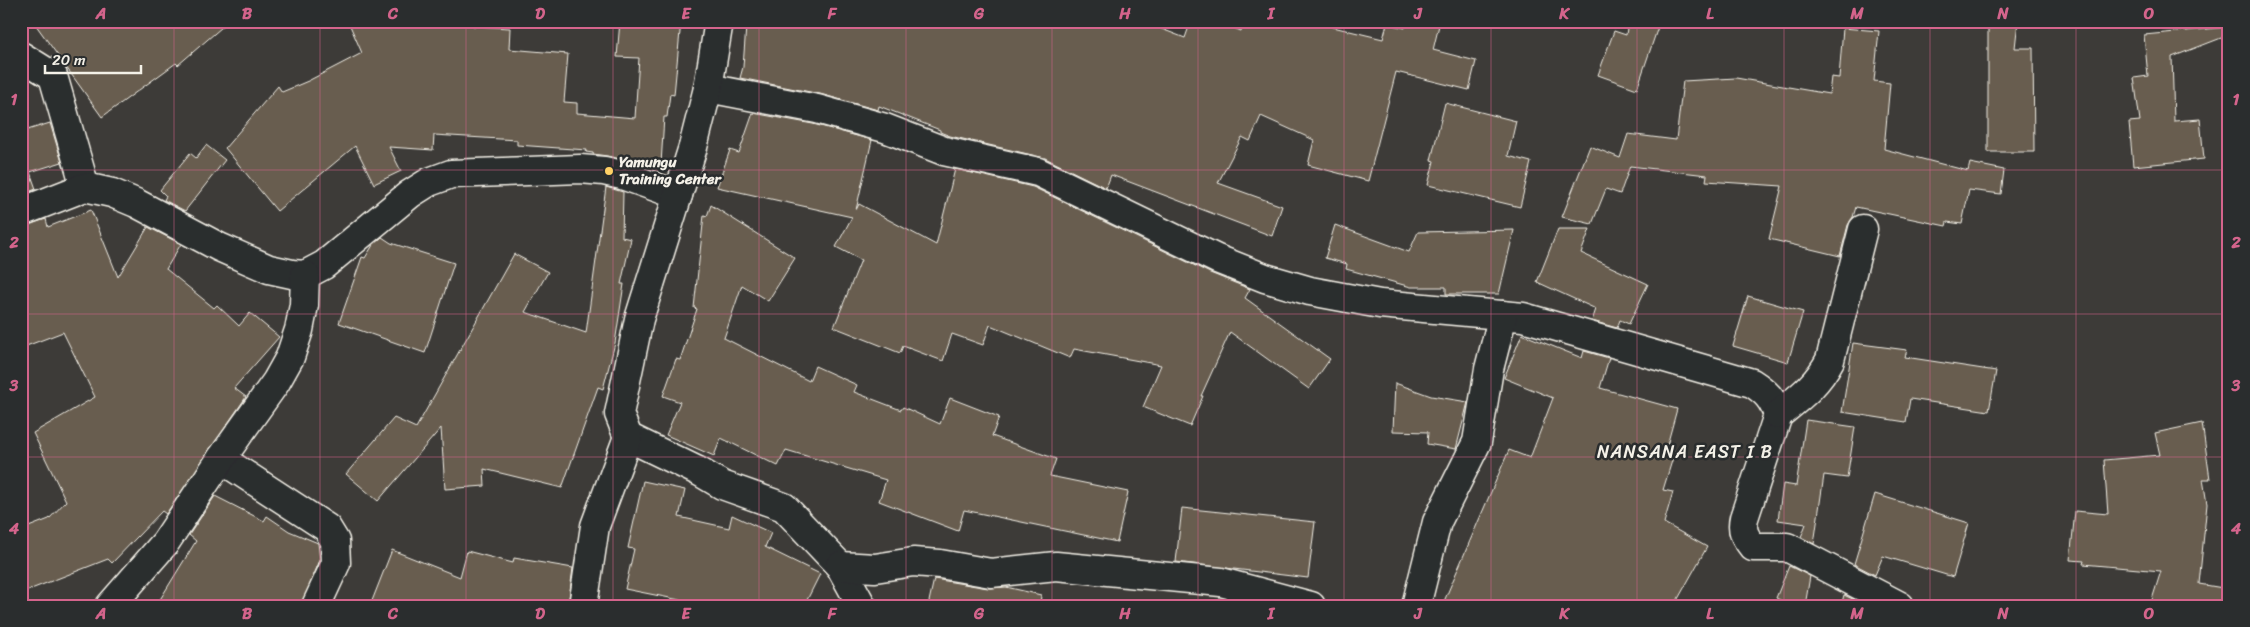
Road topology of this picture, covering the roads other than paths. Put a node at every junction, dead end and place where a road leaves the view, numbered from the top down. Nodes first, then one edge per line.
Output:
1 (719, 21) edge
2 (21, 56) edge
3 (708, 88) junction
4 (85, 188) junction
5 (678, 194) junction
6 (21, 212) edge
7 (1863, 229) dead end
8 (305, 275) junction
9 (1503, 315) junction
10 (1778, 415) junction
11 (628, 436) junction
12 (221, 459) junction
13 (840, 566) junction
14 (110, 606) edge
15 (316, 606) edge
16 (583, 606) edge
17 (862, 606) edge
18 (1311, 606) edge
19 (1416, 606) edge
20 (1900, 606) edge

1 - 3 street
2 - 4 street
3 - 5 street
3 - 9 street
4 - 6 street
4 - 8 street
5 - 8 street
5 - 11 street
7 - 10 street
8 - 12 street
9 - 10 street
9 - 19 street
10 - 20 street
11 - 13 street
11 - 16 street
12 - 14 street
12 - 15 street
13 - 17 street
13 - 18 street

